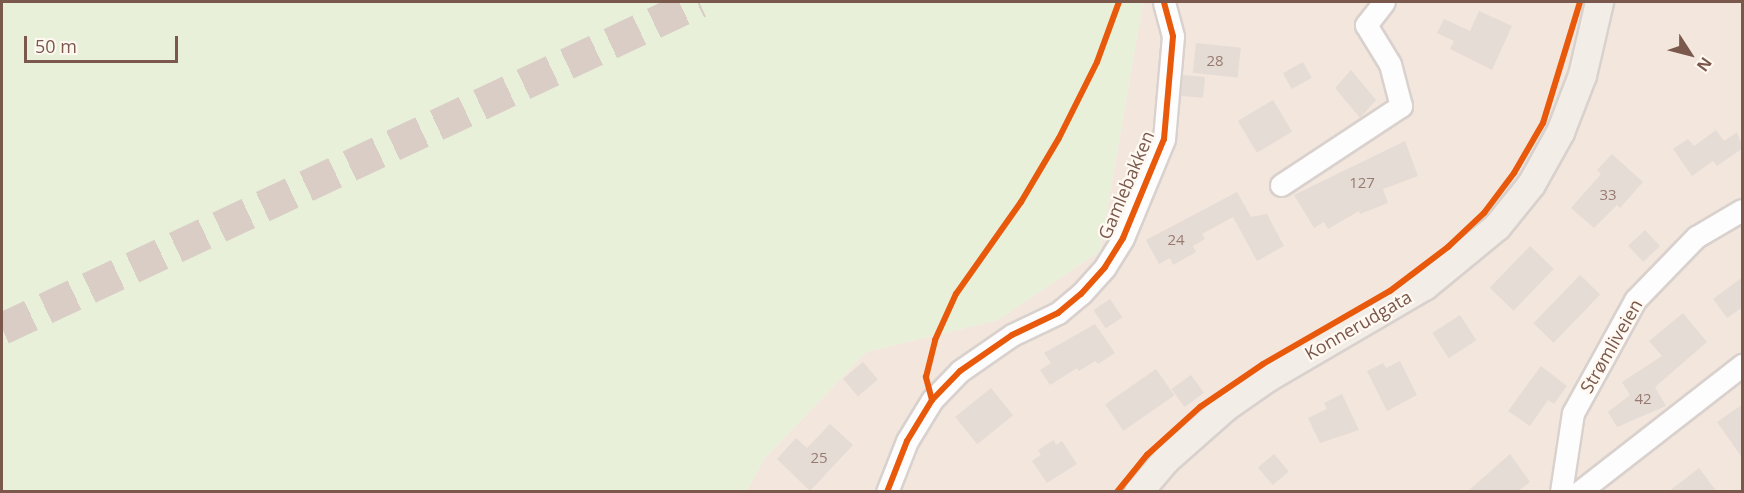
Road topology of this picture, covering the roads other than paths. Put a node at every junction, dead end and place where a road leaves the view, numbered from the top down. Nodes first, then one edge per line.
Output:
1 (1164, 2) edge
2 (1384, 2) edge
3 (1599, 2) edge
4 (1281, 185) dead end
5 (1743, 210) edge
6 (1743, 365) edge
7 (887, 492) edge
8 (1138, 492) edge
9 (1561, 492) edge
10 (1579, 492) edge

1 - 7 street, Gamlebakken
2 - 4 street
3 - 8 main road, Konnerudgata
5 - 9 street, Strømliveien
6 - 10 street

